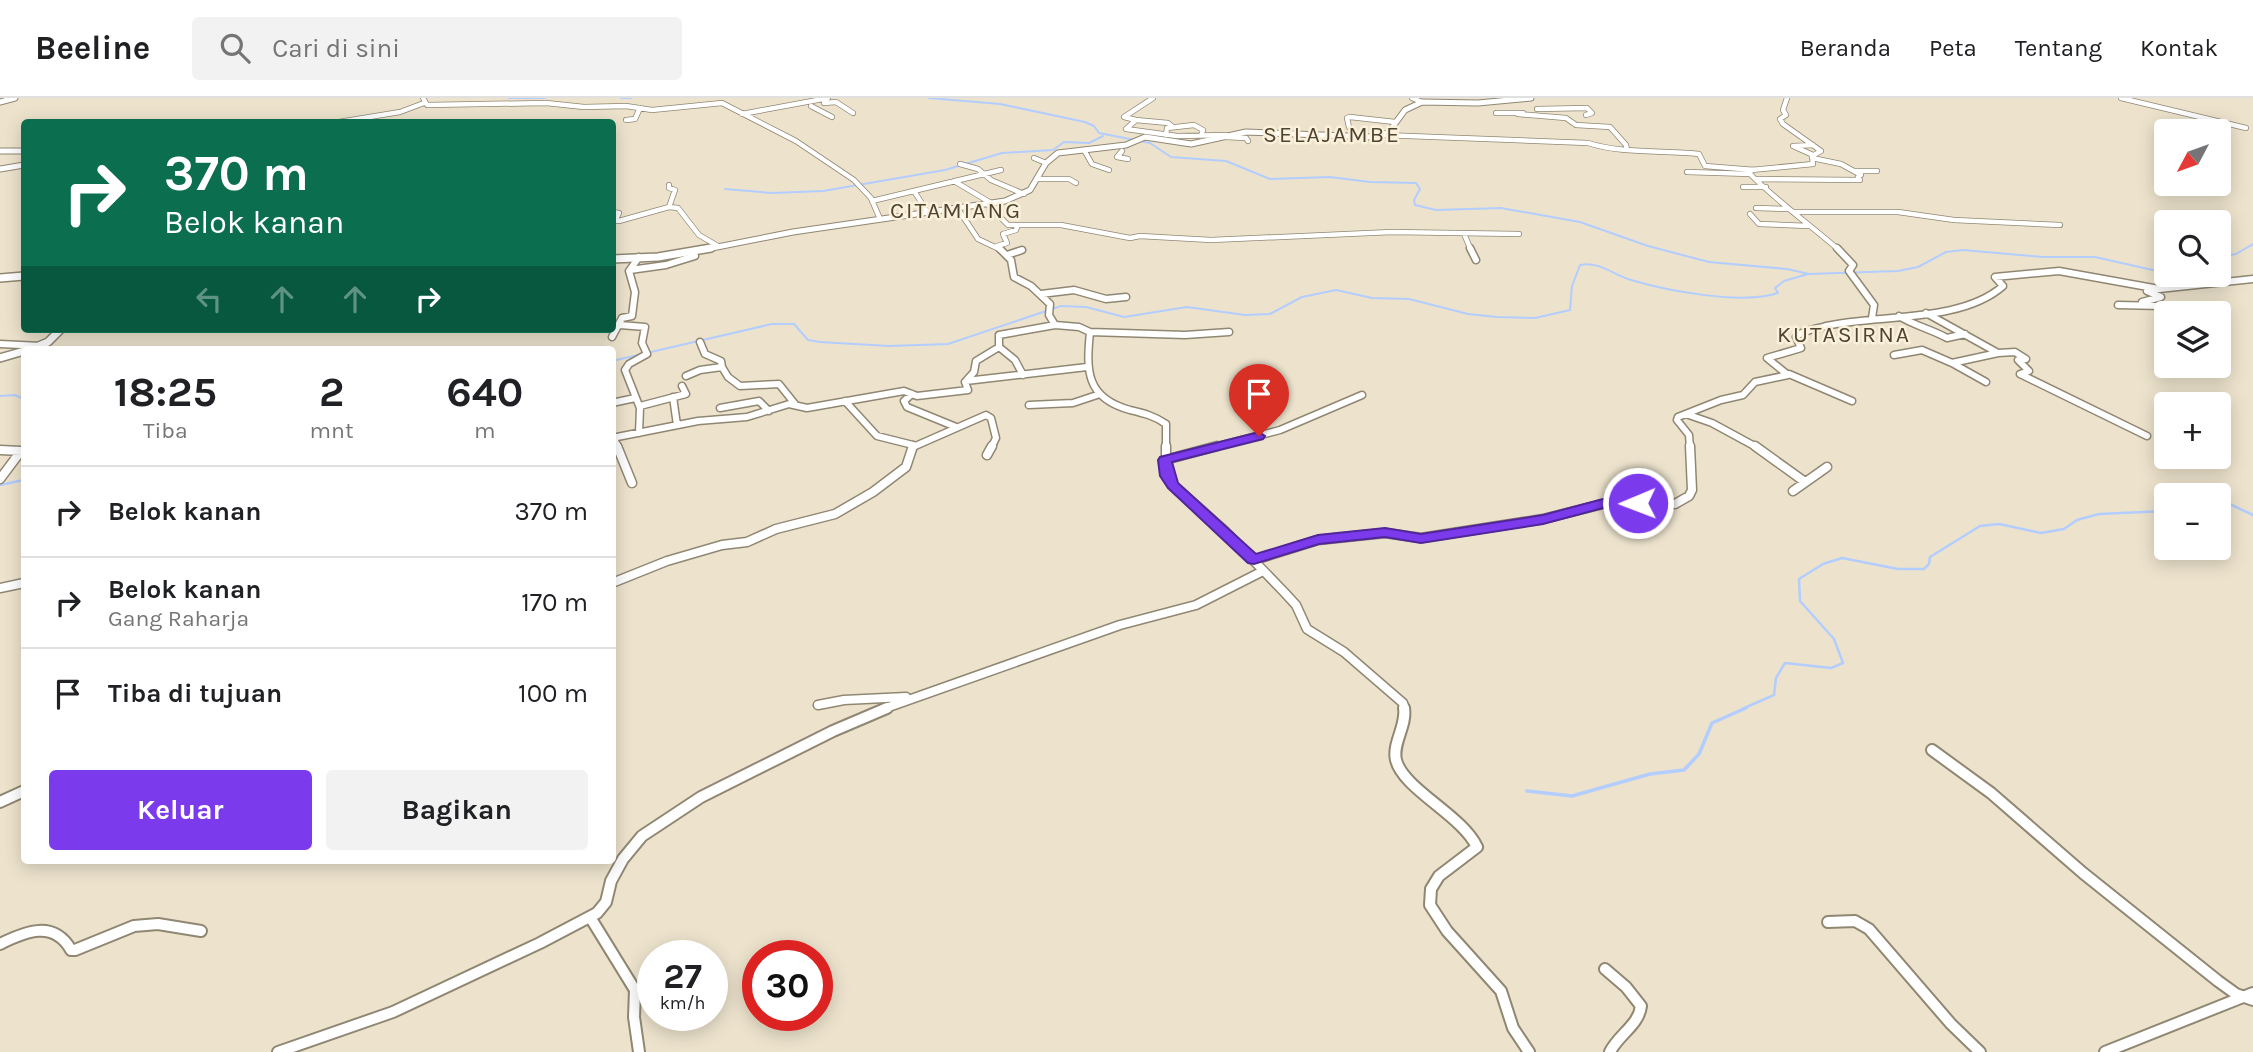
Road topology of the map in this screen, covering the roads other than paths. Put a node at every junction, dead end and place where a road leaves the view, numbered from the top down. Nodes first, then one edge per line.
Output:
1 (15, 98) edge
2 (541, 98) edge
3 (828, 98) edge
4 (1153, 98) edge
5 (1412, 98) edge
6 (1529, 98) edge
7 (1787, 98) edge
8 (2121, 98) edge
9 (3, 100) edge
10 (607, 100) dead end
11 (423, 101) edge
12 (1456, 101) edge
13 (1422, 102) junction
14 (537, 103) junction
15 (801, 104) junction
16 (811, 106) junction
17 (604, 107) junction
18 (640, 108) junction
19 (1537, 109) junction
20 (853, 113) dead end
21 (1496, 113) dead end
22 (741, 114) junction
23 (1518, 114) junction
24 (1586, 115) dead end
25 (832, 117) dead end
26 (359, 119) edge
27 (626, 120) dead end
28 (1136, 120) junction
29 (1395, 122) junction
30 (1172, 127) junction
31 (1349, 127) dead end
32 (2246, 128) dead end
33 (1166, 135) junction
34 (1382, 135) junction
35 (1201, 136) junction
36 (1226, 136) junction
37 (1248, 141) dead end
38 (1814, 145) junction
39 (1084, 150) junction
40 (1627, 150) junction
41 (0, 151) edge
42 (21, 151) edge
43 (1122, 151) dead end
44 (1813, 156) junction
45 (1034, 158) dead end
46 (1128, 159) dead end
47 (1046, 163) junction
48 (961, 164) dead end
49 (21, 166) edge
50 (0, 169) edge
51 (1001, 170) dead end
52 (1108, 170) dead end
53 (1877, 171) dead end
54 (1687, 172) dead end
55 (1752, 172) junction
56 (985, 174) junction
57 (1858, 174) junction
58 (1038, 179) junction
59 (1757, 179) junction
60 (954, 181) junction
61 (1076, 183) dead end
62 (669, 185) dead end
63 (1743, 187) dead end
64 (1766, 187) junction
65 (914, 191) junction
66 (1024, 194) junction
67 (872, 201) junction
68 (989, 204) junction
69 (669, 207) junction
70 (1756, 208) dead end
71 (958, 209) junction
72 (1791, 210) junction
73 (928, 213) junction
74 (1750, 214) dead end
75 (880, 219) junction
76 (616, 221) edge
77 (2060, 225) dead end
78 (1810, 226) junction
79 (1017, 227) junction
80 (1464, 234) junction
81 (1519, 234) dead end
82 (718, 246) junction
83 (997, 246) junction
84 (1022, 250) dead end
85 (692, 253) junction
86 (1007, 255) junction
87 (639, 257) junction
88 (616, 259) edge
89 (1476, 260) dead end
90 (630, 270) junction
91 (21, 276) edge
92 (0, 278) edge
93 (2253, 279) edge
94 (2141, 288) junction
95 (1041, 294) junction
96 (1126, 297) dead end
97 (2144, 304) junction
98 (2118, 305) dead end
99 (2154, 305) edge
100 (1926, 313) junction
101 (1899, 316) junction
102 (1872, 318) junction
103 (616, 320) edge
104 (621, 322) junction
105 (1055, 325) junction
106 (616, 330) edge
107 (1090, 332) junction
108 (1230, 332) dead end
109 (58, 333) edge
110 (614, 333) edge
111 (1965, 334) junction
112 (612, 337) dead end
113 (700, 342) dead end
114 (0, 344) edge
115 (41, 346) joint
116 (999, 347) junction
117 (21, 353) edge
118 (1998, 353) junction
119 (1894, 355) dead end
120 (0, 358) edge
121 (1952, 363) junction
122 (722, 367) junction
123 (1087, 367) junction
124 (1788, 374) junction
125 (1023, 375) junction
126 (686, 376) dead end
127 (966, 381) junction
128 (1986, 382) dead end
129 (682, 386) dead end
130 (912, 394) junction
131 (1097, 395) junction
132 (1362, 395) dead end
133 (673, 397) junction
134 (635, 398) junction
135 (845, 401) junction
136 (1852, 401) dead end
137 (616, 402) edge
138 (795, 404) junction
139 (1029, 405) dead end
140 (639, 406) junction
141 (720, 408) dead end
142 (769, 411) junction
143 (1686, 414) junction
144 (677, 425) junction
145 (956, 427) junction
146 (639, 433) junction
147 (2147, 436) dead end
148 (616, 437) edge
149 (616, 445) edge
150 (913, 447) junction
151 (0, 450) edge
152 (988, 455) dead end
153 (1165, 460) junction
154 (1827, 467) dead end
155 (0, 479) edge
156 (1805, 482) junction
157 (632, 483) dead end
158 (1794, 491) dead end
159 (1254, 560) junction
160 (1263, 571) junction
161 (616, 581) edge
162 (21, 584) edge
163 (0, 588) edge
164 (912, 697) junction
165 (818, 705) dead end
166 (1933, 750) dead end
167 (21, 792) edge
168 (0, 803) edge
169 (590, 917) junction
170 (1828, 922) dead end
171 (201, 930) dead end
172 (0, 944) edge
173 (1605, 969) dead end
174 (2251, 997) edge
175 (278, 1052) edge
176 (639, 1052) edge
177 (1529, 1052) edge
178 (1609, 1052) edge
179 (1980, 1052) edge
180 (2105, 1052) edge

1 - 9 street
2 - 14 street
3 - 15 street
4 - 28 street
5 - 13 street
6 - 12 street
6 - 19 street
7 - 38 street
8 - 32 street
10 - 17 street
11 - 14 street
11 - 26 street
12 - 13 street
13 - 29 street
14 - 17 street
15 - 16 street
15 - 22 street
16 - 20 street
16 - 25 street
17 - 18 street
18 - 22 street
18 - 27 street
19 - 23 street
19 - 24 street
21 - 23 street
22 - 67 street
23 - 40 street
28 - 30 street
28 - 33 street
29 - 31 street
29 - 34 street
30 - 33 street
30 - 35 street
33 - 35 street
34 - 36 street
34 - 40 street
35 - 36 street
36 - 37 street
36 - 39 street
38 - 44 street
38 - 44 street
39 - 47 street
39 - 52 street
40 - 55 street
41 - 42 street
43 - 46 street
44 - 55 street
44 - 57 street
45 - 47 street
47 - 58 street
48 - 56 street
49 - 50 street
51 - 56 street
53 - 57 street
54 - 55 street
55 - 59 street
56 - 60 street
56 - 66 street
57 - 59 street
58 - 61 street
58 - 66 street
59 - 64 street
60 - 65 street
60 - 68 street
62 - 69 street
63 - 64 street
64 - 72 street
65 - 67 street
65 - 73 street
66 - 68 street
67 - 75 street
68 - 71 street
68 - 79 street
69 - 76 street
69 - 82 street
70 - 72 street
71 - 73 street
71 - 83 street
72 - 77 street
72 - 78 street
73 - 75 street
74 - 78 street
75 - 82 street
78 - 102 street
79 - 80 street
79 - 83 street
80 - 81 street
80 - 89 street
82 - 85 street
83 - 86 street
84 - 86 street
85 - 87 street
85 - 90 street
86 - 95 street
87 - 88 street
87 - 90 street
90 - 104 street
91 - 92 street
93 - 94 street
94 - 97 street
94 - 100 street
95 - 96 street
95 - 105 street
97 - 98 street
97 - 99 street
100 - 101 street
100 - 111 street
101 - 102 street
101 - 111 street
102 - 124 street
103 - 104 street
104 - 106 street
104 - 134 street
105 - 107 street
105 - 116 street
107 - 108 street
107 - 123 street
109 - 115 street
110 - 112 street
111 - 118 street
113 - 122 street
114 - 115 street
116 - 125 street
116 - 127 street
117 - 120 street
118 - 121 street
118 - 147 street
119 - 121 street
121 - 128 street
122 - 126 street
122 - 138 street
123 - 125 street
123 - 131 street
124 - 136 street
124 - 143 street
125 - 127 street
127 - 130 street
129 - 133 street
130 - 135 street
130 - 145 street
131 - 139 street
131 - 153 street
132 - 153 street
133 - 140 street
133 - 144 street
134 - 137 street
134 - 140 street
135 - 138 street
135 - 150 street
138 - 142 street
140 - 146 street
141 - 142 street
142 - 144 street
143 - 156 street
143 - 159 street
144 - 146 street
145 - 150 street
145 - 152 street
146 - 148 street
149 - 157 street
150 - 161 street
151 - 155 street
153 - 159 street
154 - 156 street
156 - 158 street
159 - 160 street
160 - 164 street
160 - 177 street
162 - 163 street
164 - 165 street
164 - 169 street
166 - 174 street
167 - 168 street
169 - 175 street
169 - 176 street
170 - 179 street
171 - 172 street
173 - 178 street
174 - 180 street

